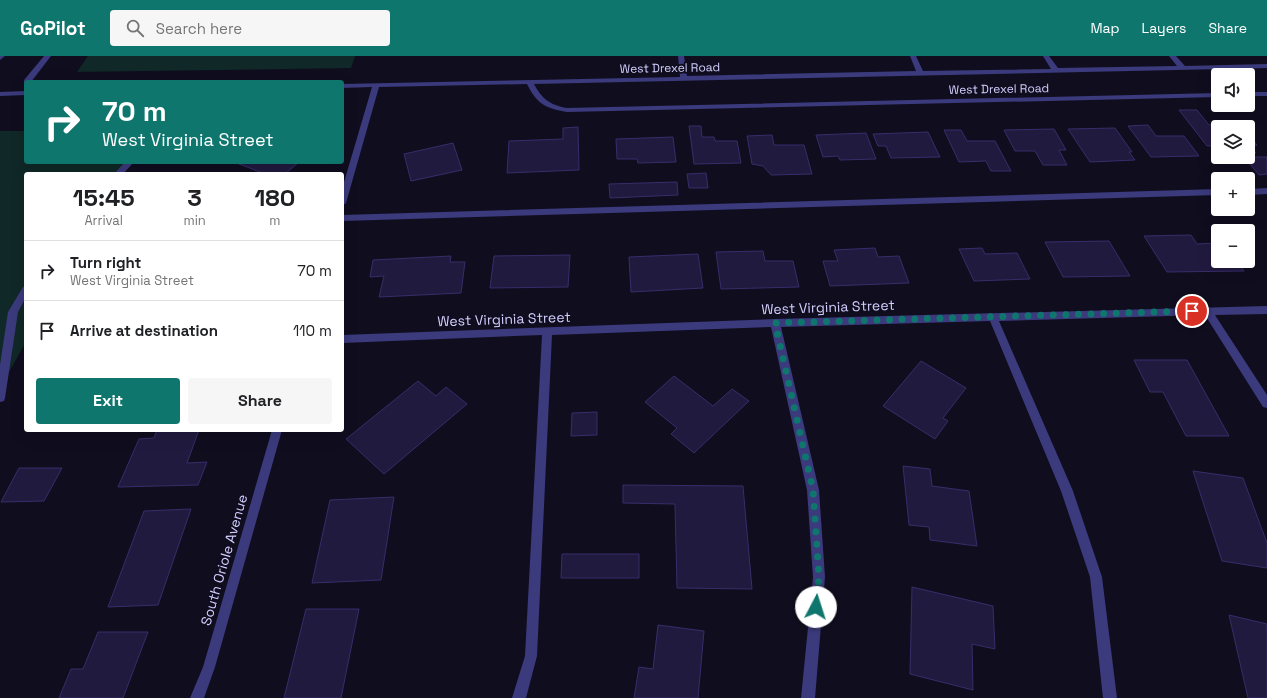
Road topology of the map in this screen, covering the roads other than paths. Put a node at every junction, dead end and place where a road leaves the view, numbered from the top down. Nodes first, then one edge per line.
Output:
1 (48, 56) edge
2 (681, 56) edge
3 (913, 56) edge
4 (1046, 56) edge
5 (1172, 56) edge
6 (1267, 66) edge
7 (1183, 68) junction
8 (1056, 71) junction
9 (921, 74) junction
10 (684, 78) junction
11 (28, 80) edge
12 (530, 82) junction
13 (24, 85) edge
14 (376, 85) junction
15 (344, 86) edge
16 (18, 93) junction
17 (24, 93) edge
18 (0, 94) edge
19 (1255, 94) edge
20 (1267, 94) edge
21 (1211, 95) edge
22 (128, 164) edge
23 (120, 172) edge
24 (1267, 191) edge
25 (1211, 192) edge
26 (1255, 192) edge
27 (344, 196) edge
28 (344, 218) edge
29 (24, 293) edge
30 (1267, 310) edge
31 (1207, 311) junction
32 (993, 317) junction
33 (775, 323) junction
34 (547, 332) junction
35 (344, 340) edge
36 (0, 398) edge
37 (1267, 404) edge
38 (276, 432) edge
39 (197, 698) edge
40 (519, 698) edge
41 (808, 698) edge
42 (1110, 698) edge

1 - 11 street
2 - 10 street
3 - 9 street
4 - 8 street
5 - 7 street
6 - 7 street, West Drexel Road
7 - 8 street, West Drexel Road
8 - 9 street, West Drexel Road
9 - 10 street, West Drexel Road
10 - 12 street, West Drexel Road
12 - 14 street, West Drexel Road
12 - 21 street, West Drexel Road
13 - 16 street
14 - 15 street, West Drexel Road
14 - 27 street
16 - 17 street
16 - 18 street
19 - 20 street
22 - 23 street
24 - 26 street
25 - 28 street
29 - 36 street
30 - 31 street, West Virginia Street
31 - 32 street, West Virginia Street
31 - 37 street
32 - 33 street, West Virginia Street
32 - 42 street
33 - 34 street, West Virginia Street
33 - 41 street
34 - 35 street, West Virginia Street
34 - 40 street
38 - 39 street, South Oriole Avenue

